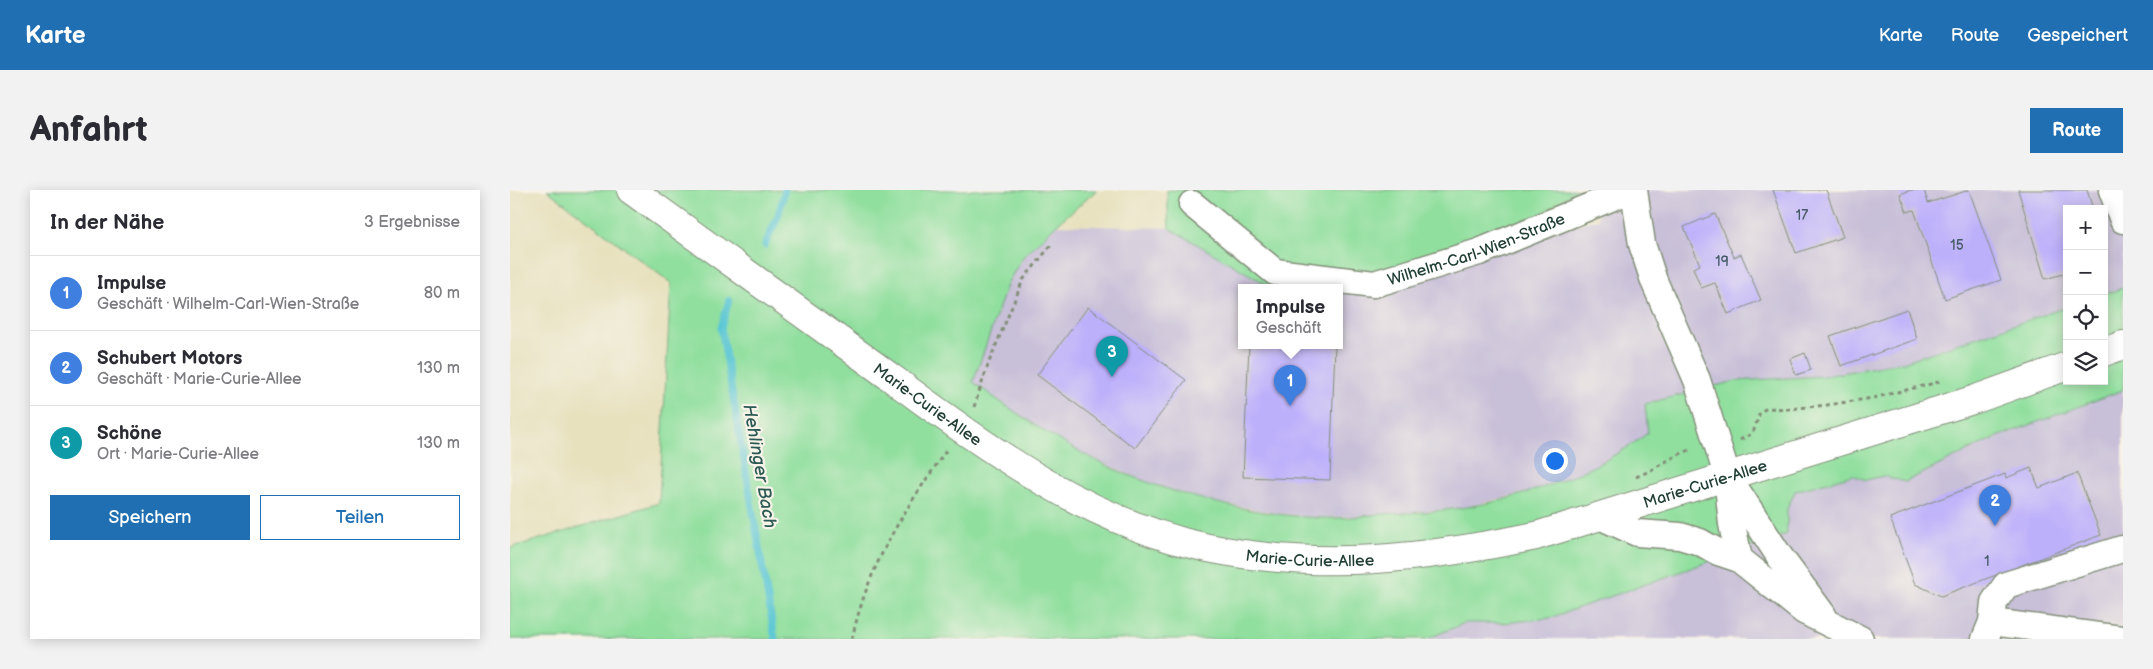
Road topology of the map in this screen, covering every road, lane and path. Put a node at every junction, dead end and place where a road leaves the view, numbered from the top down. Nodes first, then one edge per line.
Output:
1 (631, 190) edge
2 (1632, 190) edge
3 (2112, 190) edge
4 (1192, 204) dead end
5 (2123, 220) edge
6 (1052, 244) dead end
7 (2123, 345) edge
8 (2108, 351) edge
9 (2063, 367) edge
10 (1949, 379) dead end
11 (979, 394) dead end
12 (966, 415) junction
13 (1716, 441) junction
14 (1727, 475) junction
15 (1628, 480) dead end
16 (1602, 517) junction
17 (2122, 549) dead end
18 (1739, 559) junction
19 (1832, 626) junction
20 (1988, 630) edge
21 (852, 639) edge
22 (1860, 639) edge
23 (2121, 639) edge

1 - 12 main road, Marie-Curie-Allee
2 - 4 street, Wilhelm-Carl-Wien-Straße
2 - 13 street, Wilhelm-Carl-Wien-Straße
3 - 5 street
6 - 11 path
7 - 8 main road
9 - 14 main road, Marie-Curie-Allee
10 - 13 path
12 - 16 main road, Marie-Curie-Allee
12 - 21 path
13 - 14 street, Wilhelm-Carl-Wien-Straße
13 - 15 path
14 - 16 main road, Marie-Curie-Allee
14 - 18 street
14 - 19 street
16 - 18 street
17 - 20 street
18 - 19 street
19 - 22 street
20 - 23 street

